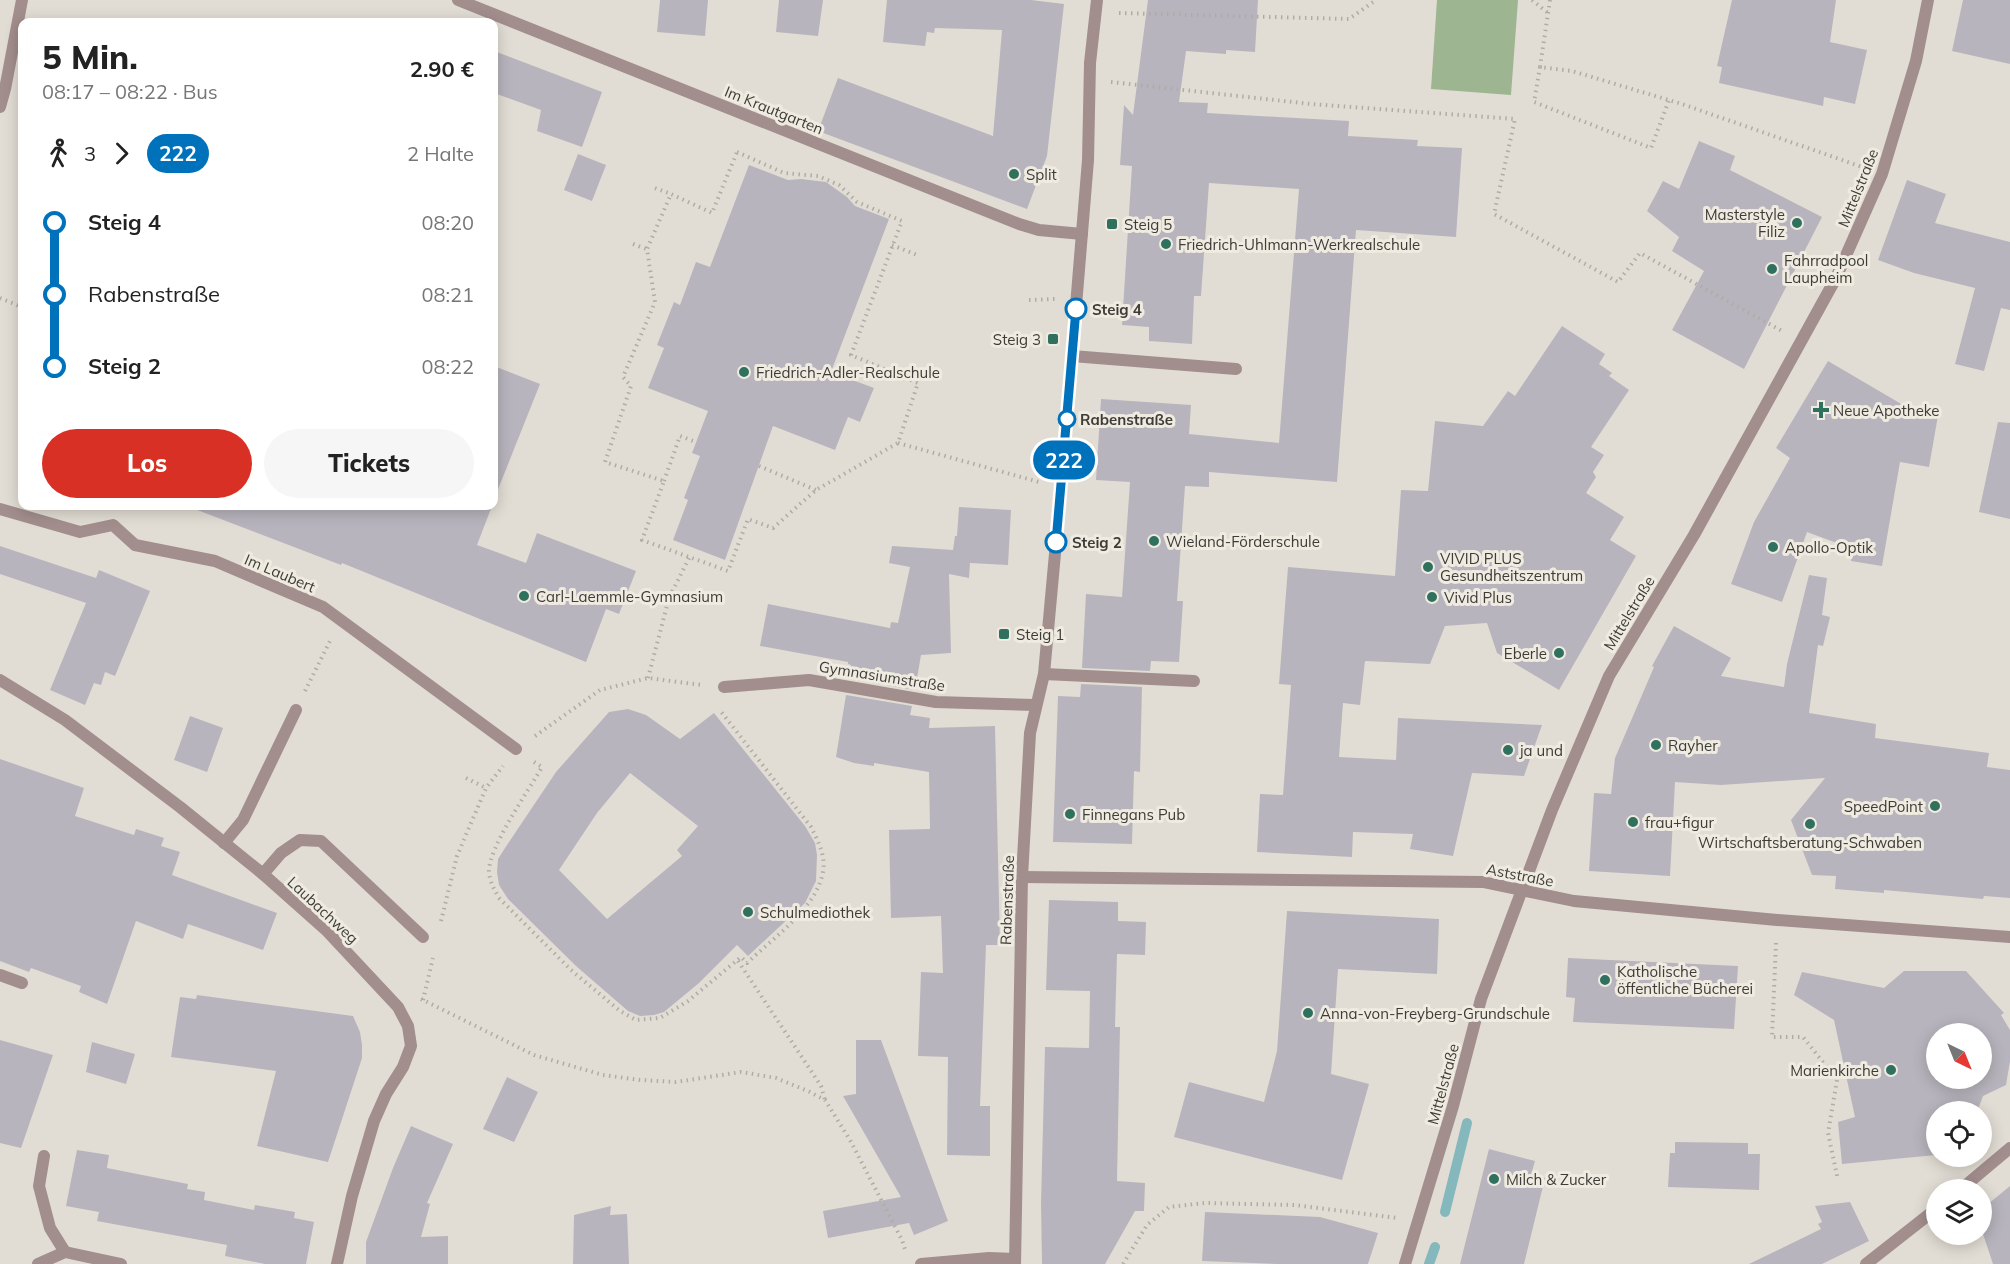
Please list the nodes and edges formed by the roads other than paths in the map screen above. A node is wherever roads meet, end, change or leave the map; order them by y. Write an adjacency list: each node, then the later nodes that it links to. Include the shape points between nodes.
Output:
1 (22, 0): 5 (street)
2 (458, 0): 8 (street, Im Krautgarten, via 1019,224)
3 (1928, 0): 22 (street, Mittelstraße, via 1916,61 1882,174 1836,278 1694,535 1609,676 1551,810)
4 (1096, 6): 8 (street, Rabenstraße)
5 (19, 18)
6 (18, 21): 7 (street)
7 (0, 107)
8 (1082, 234): 9 (street, Rabenstraße)
9 (1072, 356): 10 (street); 12 (street, Rabenstraße)
10 (1236, 369)
11 (0, 509): 18 (street, Im Laubert, via 80,532 113,525 135,545 215,561 323,608)
12 (1044, 674): 14 (street); 16 (street, Rabenstraße)
13 (0, 680): 19 (street, Laubachweg, via 65,720)
14 (1194, 681)
15 (724, 687): 16 (street, Gymnasiumstraße, via 809,680 936,702)
16 (1036, 705): 21 (street, Rabenstraße, via 1030,733)
17 (296, 710): 19 (street, via 243,820)
18 (516, 749)
19 (224, 843): 20 (street, Laubachweg)
20 (263, 874): 23 (street, via 281,853 300,840 321,841); 35 (street, Laubachweg, via 326,930 398,1006 408,1026 411,1046 374,1121)
21 (1022, 877): 22 (street, Aststraße, via 1484,882); 32 (street, Rabenstraße)
22 (1522, 890): 24 (street, Aststraße, via 1574,901); 37 (street, Mittelstraße, via 1481,999)
23 (423, 937)
24 (2010, 937)
25 (0, 975): 26 (street)
26 (22, 983)
27 (2010, 1148): 29 (street)
28 (44, 1156): 31 (street, via 39,1186 50,1228)
29 (1973, 1179)
30 (1926, 1217): 38 (street)
31 (65, 1252): 33 (street); 34 (street)
32 (1015, 1262): 36 (street, via 990,1258)
33 (38, 1264)
34 (121, 1264)
35 (337, 1264)
36 (921, 1264)
37 (1405, 1264)
38 (1866, 1264)

